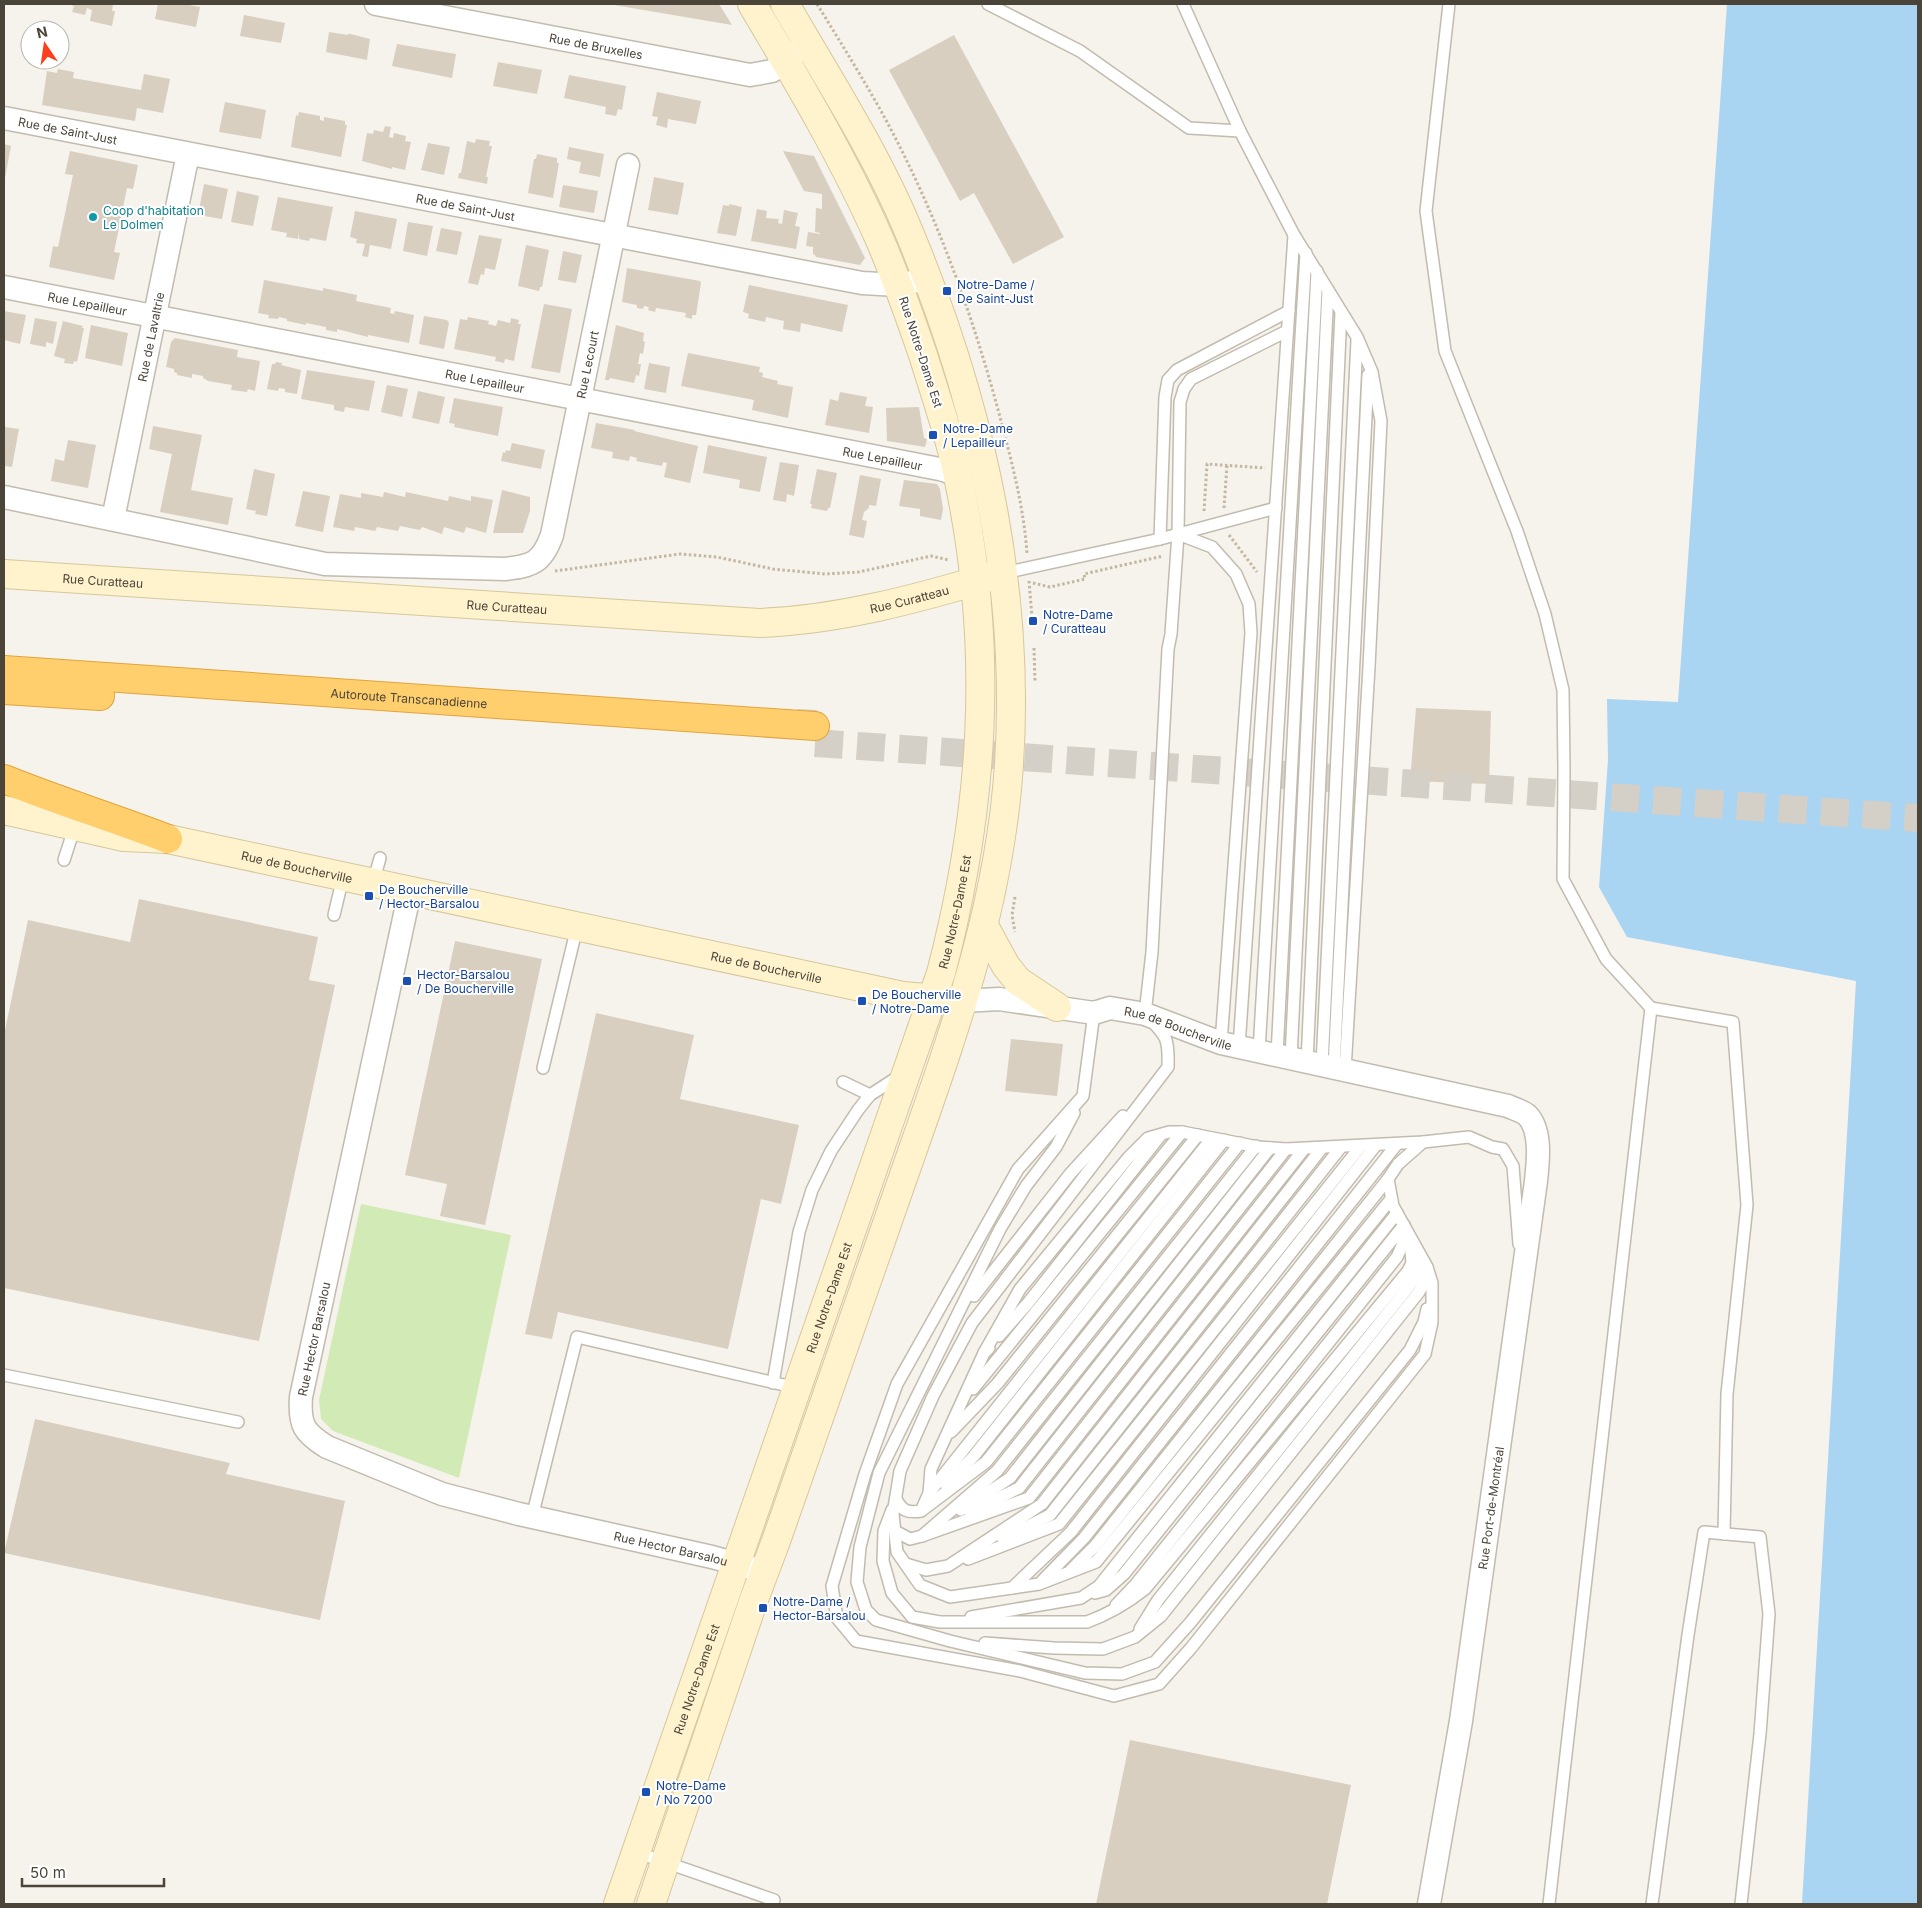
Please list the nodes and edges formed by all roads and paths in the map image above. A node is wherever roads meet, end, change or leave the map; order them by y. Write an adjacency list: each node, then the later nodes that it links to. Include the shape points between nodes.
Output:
1 (376, 4): 8 (street, Rue de Bruxelles, via 750,75 772,70)
2 (752, 4): 8 (main road, Rue Notre-Dame Est)
3 (785, 4): 7 (main road)
4 (988, 4): 10 (lane, via 1080,51 1189,128)
5 (1183, 4): 10 (lane)
6 (1449, 4): 60 (lane, via 1426,210 1445,351 1517,531 1545,614 1563,690 1563,879 1606,959)
7 (808, 45): 8 (street, Rue de Bruxelles); 17 (main road, via 885,180)
8 (784, 59): 18 (main road, Rue Notre-Dame Est, via 854,187)
9 (4, 118): 11 (street, Rue de Saint-Just)
10 (1240, 131): 13 (lane)
11 (188, 154): 14 (street, Rue de Saint-Just); 23 (street, Rue de Lavaltrie)
12 (628, 165): 14 (street, Rue Lecourt)
13 (1294, 235): 15 (lane); 21 (lane)
14 (613, 236): 18 (street, Rue de Saint-Just, via 862,283); 26 (street, Rue Lecourt)
15 (1306, 253): 16 (lane); 63 (lane)
16 (1316, 270): 20 (lane); 63 (lane)
17 (926, 279): 18 (street, Rue de Saint-Just); 43 (main road, via 961,377)
18 (898, 285): 29 (main road, Rue Notre-Dame Est, via 936,394)
19 (4, 287): 23 (street, Rue Lepailleur)
20 (1328, 290): 22 (lane); 63 (lane)
21 (1289, 311): 24 (lane); 37 (lane, via 1177,370 1168,380)
22 (1341, 312): 25 (lane); 63 (lane)
23 (154, 317): 26 (street, Rue Lepailleur); 34 (street, Rue de Lavaltrie)
24 (1287, 331): 32 (lane); 36 (lane, via 1191,379 1184,389 1180,402)
25 (1357, 337): 63 (lane); 63 (lane, via 1369,364)
26 (581, 400): 29 (street, Rue Lepailleur, via 940,470 955,475); 40 (street, Rue Lecourt, via 552,535)
27 (1227, 465): 28 (path); 31 (path); 33 (path, via 1207,464)
28 (1268, 468)
29 (960, 484): 44 (main road, Rue Notre-Dame Est)
30 (4, 497): 34 (street)
31 (1224, 508)
32 (1276, 508): 36 (lane); 63 (lane)
33 (1204, 511)
34 (114, 519): 40 (street, via 325,564 504,569)
35 (1227, 533): 41 (path)
36 (1178, 534): 37 (lane); 62 (lane, via 1168,649 1152,952); 63 (lane, via 1212,547 1236,574 1249,604)
37 (1160, 539): 43 (lane)
38 (1164, 556): 43 (path, via 1084,574 1085,579 1050,587)
39 (955, 562): 40 (path, via 931,556 859,572 825,574 774,569 692,554 559,570)
40 (542, 565)
41 (1258, 572)
42 (4, 574): 44 (main road, Rue Curatteau, via 759,623 842,614)
43 (1013, 578): 44 (main road, Rue Curatteau); 55 (main road, via 1007,600 1011,680 1009,766 1001,836)
44 (976, 582): 57 (main road, Rue Notre-Dame Est, via 981,698 977,782 958,907)
45 (4, 670): 46 (highway, Autoroute Transcanadienne, via 815,734)
46 (4, 690)
47 (4, 779): 50 (highway)
48 (4, 810): 49 (main road, Rue de Boucherville)
49 (75, 826): 50 (main road, Rue de Boucherville, via 124,837); 51 (lane)
50 (168, 840): 52 (main road, Rue de Boucherville)
51 (64, 860)
52 (343, 877): 53 (main road, Rue de Boucherville, via 377,870); 54 (lane)
53 (410, 891): 56 (main road, Rue de Boucherville); 102 (street, Rue Hector Barsalou, via 301,1397 300,1415 304,1428 327,1447 442,1494)
54 (334, 916)
55 (984, 926): 58 (main road); 59 (main road, via 1018,981)
56 (577, 927): 57 (main road, Rue de Boucherville, via 903,996); 65 (lane)
57 (932, 999): 58 (main road, Rue de Boucherville); 66 (main road, Rue Notre-Dame Est)
58 (962, 1001): 59 (street, Rue de Boucherville, via 999,999); 109 (main road)
59 (1057, 1007): 61 (street, Rue de Boucherville)
60 (1651, 1008): 104 (lane, via 1733,1022 1748,1205 1727,1394); 124 (lane)
61 (1094, 1013): 62 (street, Rue de Boucherville, via 1110,1008); 69 (lane)
62 (1145, 1014): 63 (street, Rue de Boucherville); 64 (lane, via 1162,1032 1168,1046)
63 (1288, 1058): 70 (street, Rue de Boucherville, via 1508,1106)
64 (1168, 1067): 93 (lane, via 1070,1174 980,1286); 100 (lane, via 972,1323 933,1396 900,1472)
65 (543, 1068)
66 (907, 1071): 68 (lane); 95 (main road, Rue Notre-Dame Est)
67 (843, 1082): 68 (lane)
68 (870, 1095): 95 (lane, via 830,1151 812,1190 799,1232)
69 (1084, 1096): 91 (lane, via 1018,1169 897,1384 865,1474 832,1586 837,1618 856,1641 1020,1671 1114,1696 1158,1684 1191,1648 1425,1354 1432,1322); 93 (lane, via 1056,1146 1000,1228)
70 (1526, 1114): 92 (street, Rue Port-de-Montréal, via 1533,1123 1540,1151)
71 (1182, 1132): 72 (lane); 96 (lane); 96 (lane, via 1148,1138 1020,1289 984,1353)
72 (1198, 1135): 73 (lane); 98 (lane, via 998,1384)
73 (1218, 1139): 75 (lane); 99 (lane); 101 (lane, via 974,1456)
74 (1423, 1142): 76 (lane); 85 (lane, via 1398,1164); 92 (lane, via 1469,1137 1503,1149 1513,1166)
75 (1240, 1143): 78 (lane); 101 (lane, via 986,1462)
76 (1397, 1144): 77 (lane); 111 (lane, via 1084,1538)
77 (1376, 1145): 79 (lane); 112 (lane, via 1071,1532)
78 (1256, 1146): 81 (lane); 105 (lane, via 998,1471)
79 (1360, 1146): 80 (lane); 108 (lane, via 1059,1524)
80 (1340, 1147): 82 (lane); 108 (lane, via 1050,1515)
81 (1270, 1148): 83 (lane); 105 (lane, via 1010,1478)
82 (1322, 1148): 84 (lane); 108 (lane, via 1042,1504)
83 (1286, 1149): 84 (lane); 105 (lane, via 1019,1488)
84 (1304, 1149): 105 (lane, via 1029,1498)
85 (1388, 1180): 86 (lane); 110 (lane, via 1095,1546)
86 (1391, 1199): 87 (lane); 110 (lane, via 1096,1562)
87 (1397, 1213): 88 (lane); 113 (lane, via 1116,1566 1099,1586)
88 (1407, 1230): 89 (lane); 113 (lane, via 1124,1574 1106,1590); 114 (lane, via 1397,1257 1136,1584); 114 (lane, via 1412,1263 1408,1271 1145,1589)
89 (1418, 1250): 90 (lane); 116 (lane, via 1420,1266 1415,1278 1158,1600)
90 (1428, 1268): 91 (lane); 116 (lane, via 1419,1292 1162,1616)
91 (1432, 1283): 117 (lane, via 1424,1322 1410,1350 1155,1662 1122,1674 1086,1673)
92 (1522, 1284): 123 (street, Rue Port-de-Montréal, via 1461,1721)
93 (944, 1341): 117 (lane, via 879,1473 860,1547 857,1582 866,1610 876,1620)
94 (4, 1375): 97 (lane)
95 (785, 1385): 102 (lane, via 577,1337); 106 (main road, Rue Notre-Dame Est)
96 (962, 1402): 98 (lane)
97 (238, 1422)
98 (945, 1439): 99 (lane, via 931,1469)
99 (929, 1493): 101 (lane)
100 (896, 1499): 101 (lane, via 901,1509 910,1513); 103 (lane, via 893,1514); 115 (lane, via 884,1531 883,1561 892,1594 912,1617)
101 (921, 1511)
102 (532, 1517): 106 (street, Rue Hector Barsalou)
103 (895, 1531): 105 (lane, via 910,1539); 107 (lane, via 897,1552)
104 (1724, 1534): 125 (lane, via 1704,1532); 126 (lane, via 1760,1537 1770,1614)
105 (922, 1536)
106 (736, 1564): 109 (street, Rue Hector Barsalou); 118 (main road, Rue Notre-Dame Est)
107 (906, 1564): 108 (lane, via 926,1570); 112 (lane, via 920,1585 950,1597)
108 (948, 1566)
109 (765, 1572): 119 (main road)
110 (1068, 1573): 111 (lane)
111 (1039, 1584): 112 (lane)
112 (1012, 1588)
113 (1081, 1598): 115 (lane)
114 (1106, 1615): 115 (lane, via 1086,1622)
115 (940, 1622)
116 (1135, 1637): 117 (lane, via 1103,1649)
117 (950, 1641)
118 (636, 1852): 119 (lane); 121 (main road, Rue Notre-Dame Est)
119 (665, 1862): 120 (lane); 122 (main road)
120 (774, 1900)
121 (618, 1904)
122 (650, 1904)
123 (1429, 1904)
124 (1549, 1904)
125 (1652, 1904)
126 (1741, 1904)

